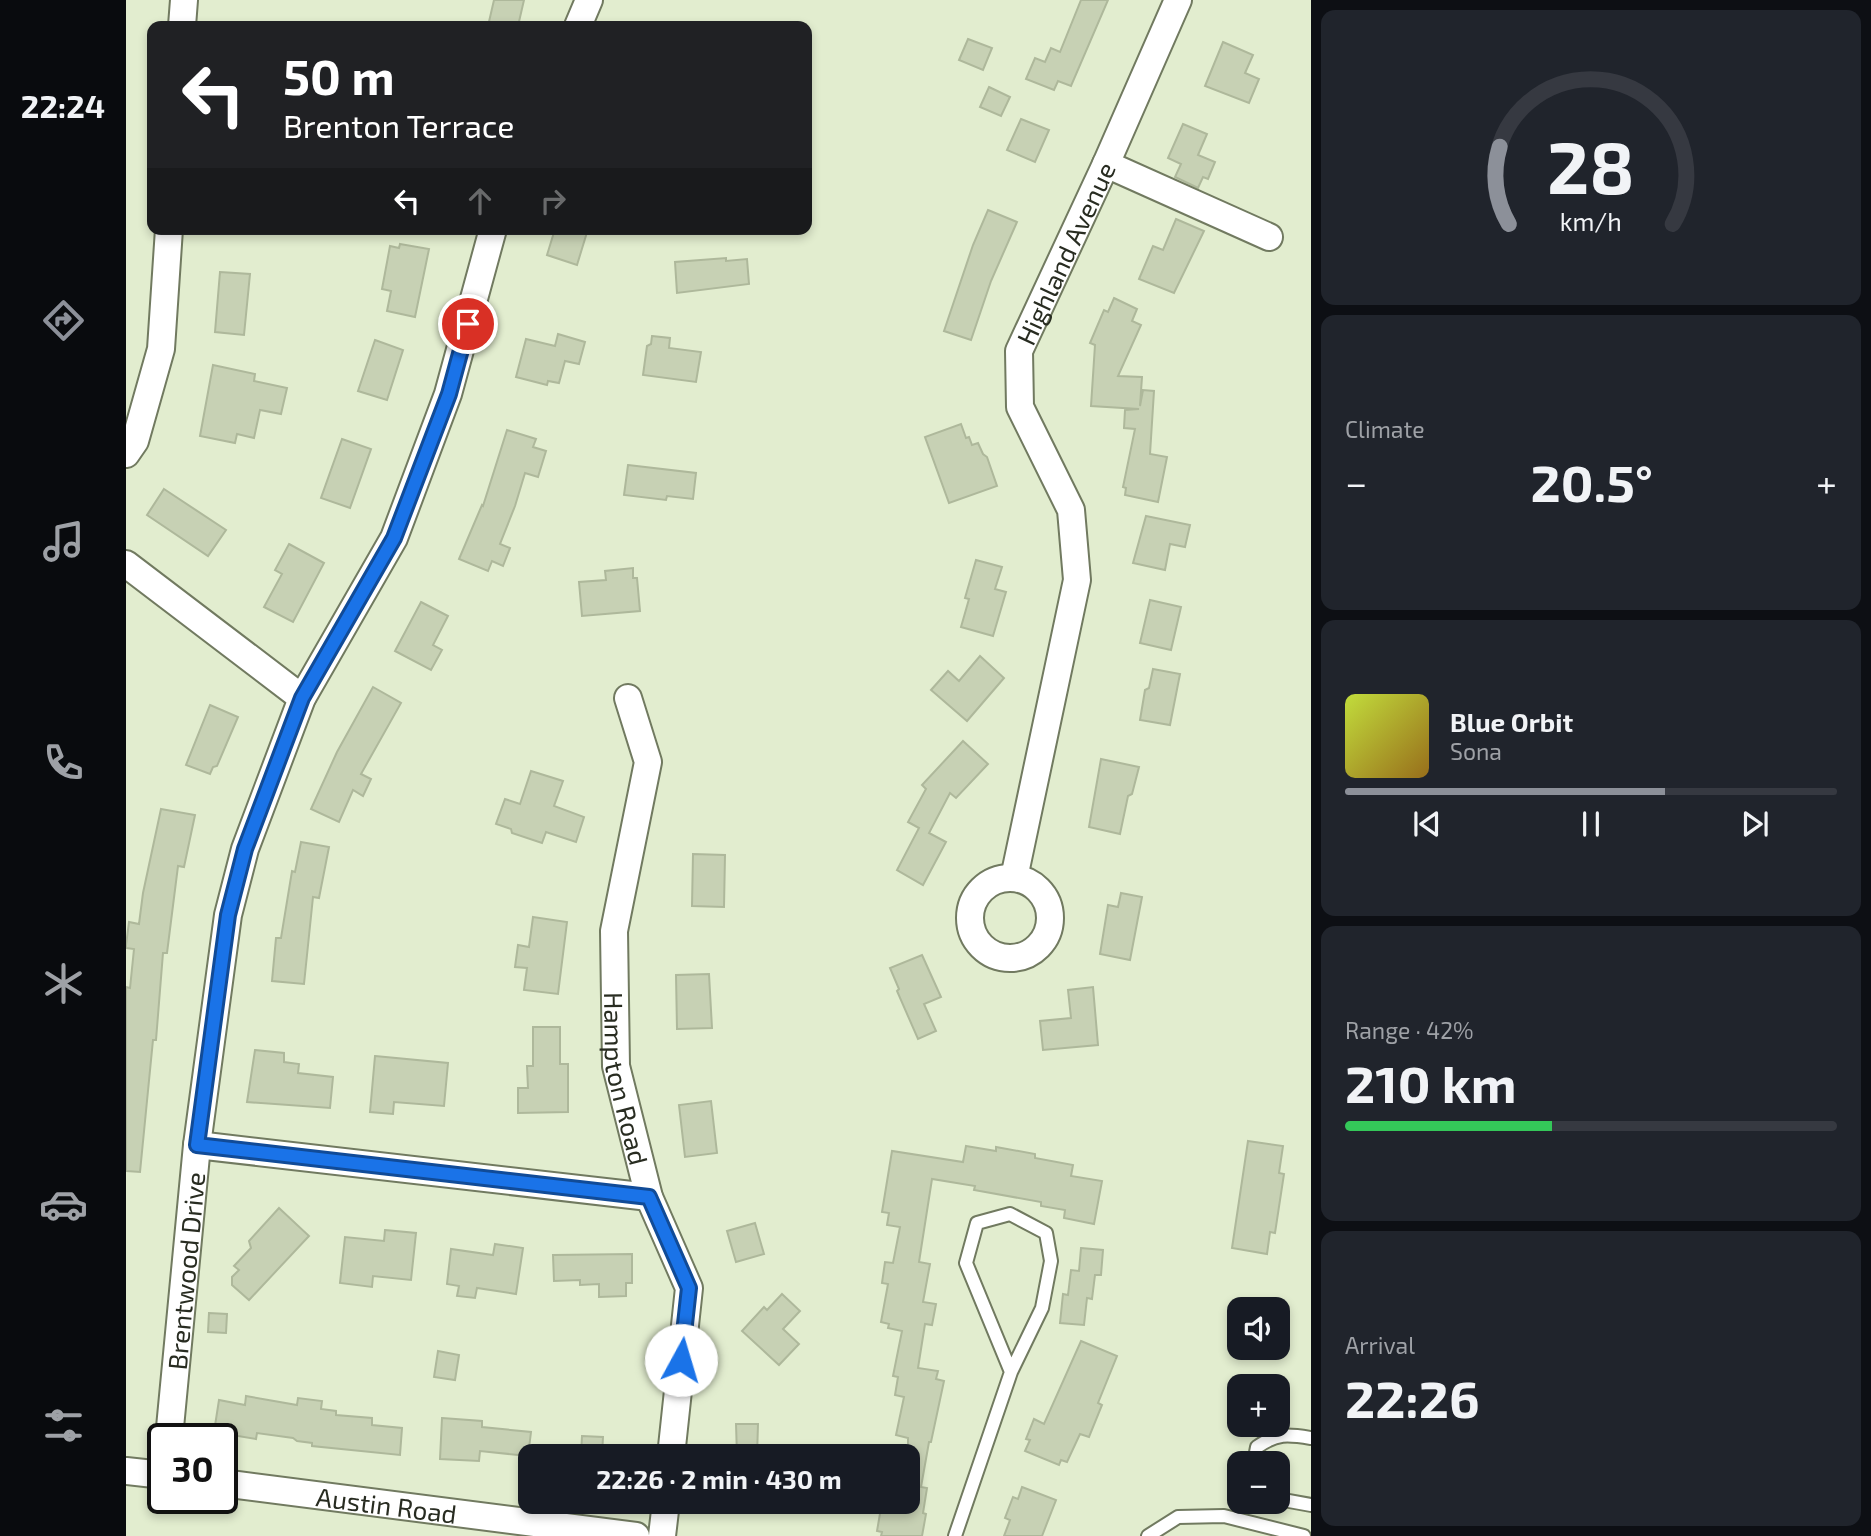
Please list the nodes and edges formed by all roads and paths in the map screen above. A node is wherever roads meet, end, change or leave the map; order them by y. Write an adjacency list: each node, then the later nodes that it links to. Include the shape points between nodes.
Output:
1 (184, 0): 4 (street)
2 (589, 0): 5 (street)
3 (1178, 0): 6 (street, Highland Avenue)
4 (182, 21)
5 (580, 21)
6 (1106, 164): 9 (street); 14 (street, Highland Avenue, via 1019,351 1020,407 1070,510 1077,580)
7 (169, 235): 10 (street, via 161,349 135,441)
8 (491, 235): 12 (street, Brentwood Drive, via 449,394 394,538)
9 (1269, 237)
10 (126, 454)
11 (126, 564): 12 (street)
12 (302, 698): 15 (street, Brentwood Drive, via 245,849 228,915)
13 (628, 698): 16 (street, Hampton Road, via 648,762 614,931 616,1066)
14 (1014, 878)
15 (197, 1145): 16 (street); 18 (street, Brentwood Drive)
16 (649, 1197): 20 (street, Hampton Road, via 689,1288)
17 (1011, 1372): 17 (lane, via 1042,1308 1051,1261 1046,1233 1010,1214 977,1223 966,1263); 30 (lane)
18 (170, 1423)
19 (1311, 1438): 21 (lane, via 1273,1435)
20 (672, 1444)
21 (1256, 1451)
22 (126, 1471): 23 (street)
23 (147, 1473)
24 (238, 1485): 28 (street, Austin Road)
25 (1290, 1502): 26 (lane)
26 (1311, 1506)
27 (665, 1514): 29 (street)
28 (636, 1536)
29 (662, 1536)
30 (955, 1536)
31 (1148, 1536): 32 (lane, via 1178,1517 1224,1516)
32 (1304, 1536)

